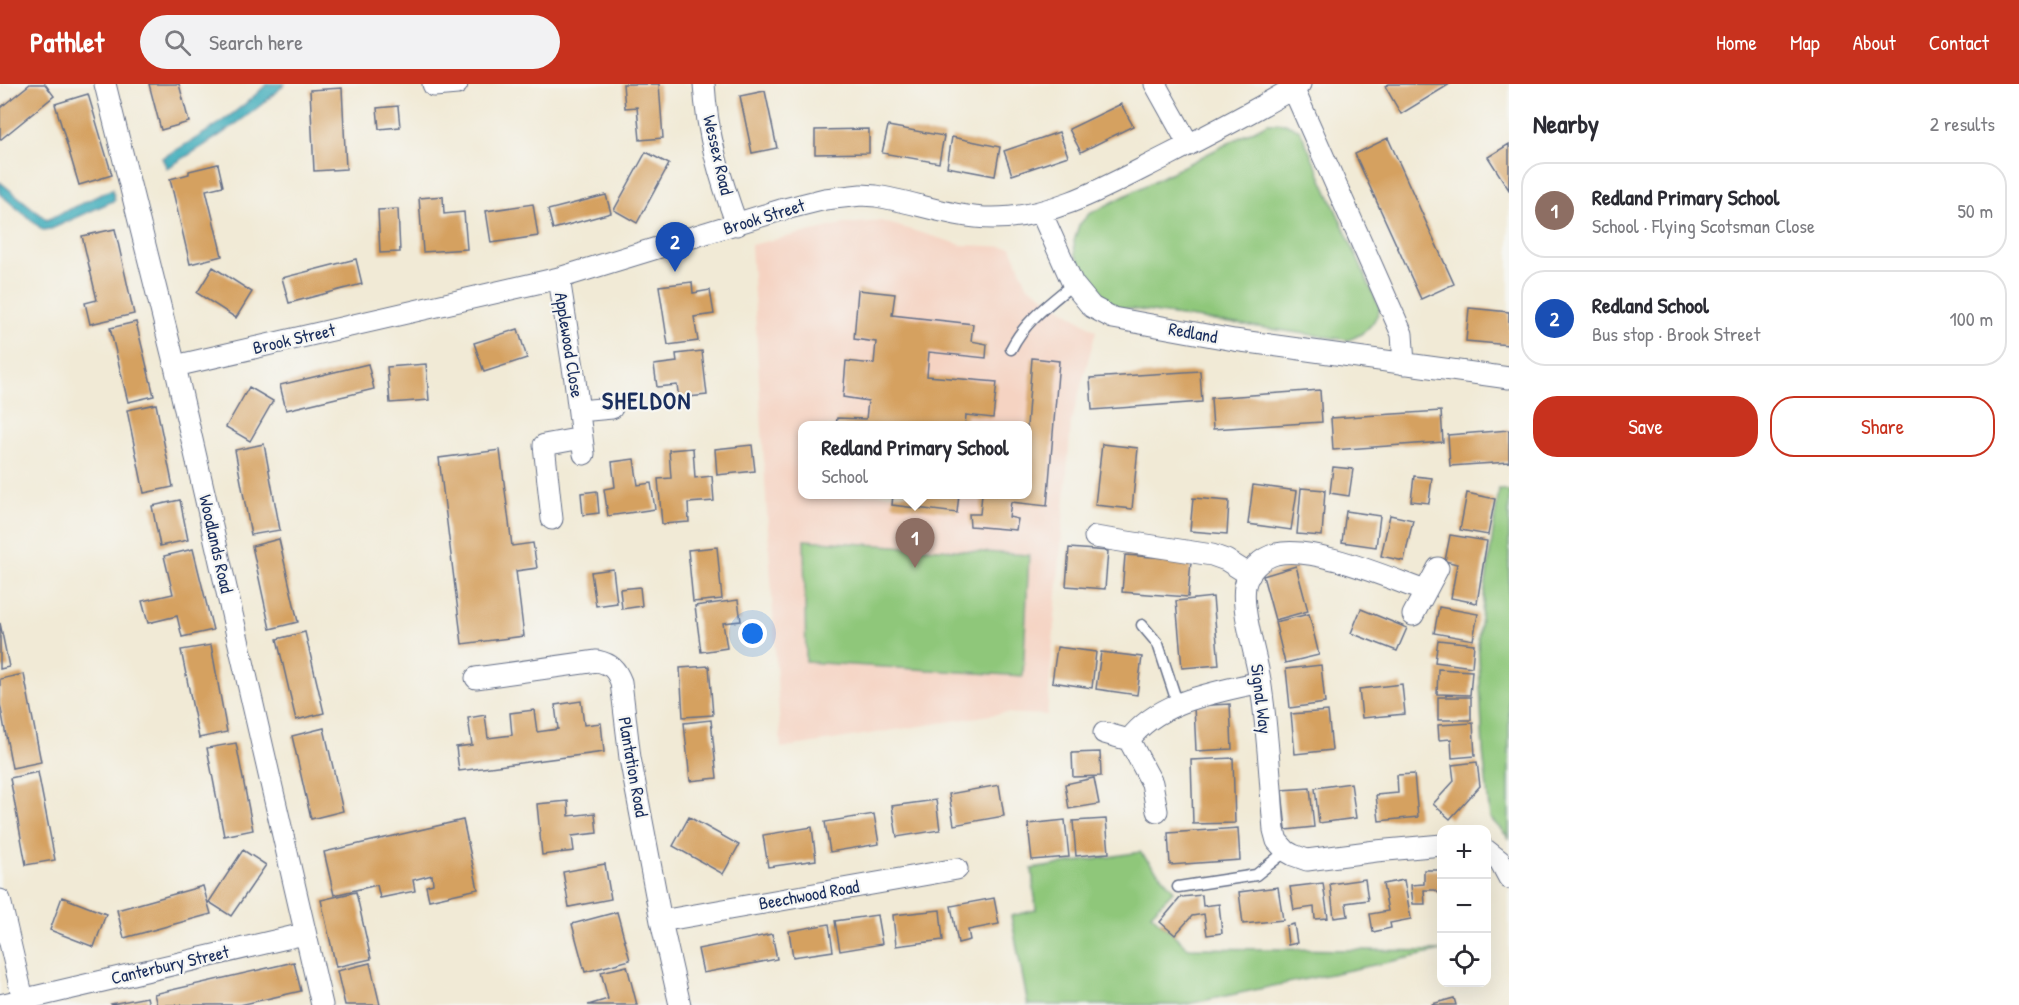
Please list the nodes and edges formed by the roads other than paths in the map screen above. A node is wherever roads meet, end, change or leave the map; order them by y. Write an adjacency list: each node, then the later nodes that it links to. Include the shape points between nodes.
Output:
1 (105, 84): 14 (street, Woodlands Road)
2 (433, 84): 3 (street)
3 (457, 84)
4 (704, 84): 9 (street, Wessex Road, via 717,167)
5 (1155, 84): 7 (street)
6 (1297, 86): 7 (street, Brook Street); 13 (street, via 1402,334)
7 (1189, 145): 8 (street, Brook Street, via 1111,184)
8 (1041, 212): 9 (street, Brook Street, via 993,218 970,216 861,195 825,199); 11 (street, Redland)
9 (737, 225): 10 (street, Brook Street)
10 (559, 278): 14 (street, Brook Street); 17 (street, Applewood Close)
11 (1073, 284): 12 (lane, via 1033,317); 13 (street, Redland, via 1092,307 1113,318)
12 (1011, 349)
13 (1404, 364): 15 (street, Redland)
14 (175, 366): 39 (street, Woodlands Road)
15 (1509, 378)
16 (612, 408): 17 (street, Applewood Close)
17 (579, 411): 18 (street, Applewood Close, via 583,446 544,445)
18 (552, 519)
19 (1095, 537): 21 (street, via 1212,555)
20 (1438, 568): 22 (street)
21 (1250, 575): 22 (street, via 1263,560 1276,554 1317,555); 26 (street, Signal Way, via 1245,586 1246,611)
22 (1425, 591): 23 (street)
23 (1413, 615)
24 (1142, 624): 27 (lane, via 1158,644)
25 (476, 678): 38 (street, Plantation Road, via 597,661 613,667 621,682 630,758)
26 (1260, 682): 27 (street); 32 (street, Signal Way, via 1275,836)
27 (1178, 705): 29 (street, via 1148,720)
28 (1104, 733): 29 (street)
29 (1129, 740): 30 (street, via 1152,783)
30 (1157, 811)
31 (1437, 845): 32 (street, via 1315,860)
32 (1286, 851): 36 (lane, via 1256,875)
33 (1491, 854): 35 (street)
34 (957, 869): 38 (street, Beechwood Road)
35 (1509, 878)
36 (1178, 887)
37 (0, 900): 40 (street)
38 (661, 921): 43 (street, Plantation Road)
39 (304, 934): 40 (street, Canterbury Street); 42 (street, Woodlands Road)
40 (23, 999): 41 (street, Canterbury Street)
41 (0, 1005)
42 (322, 1005)
43 (680, 1005)

